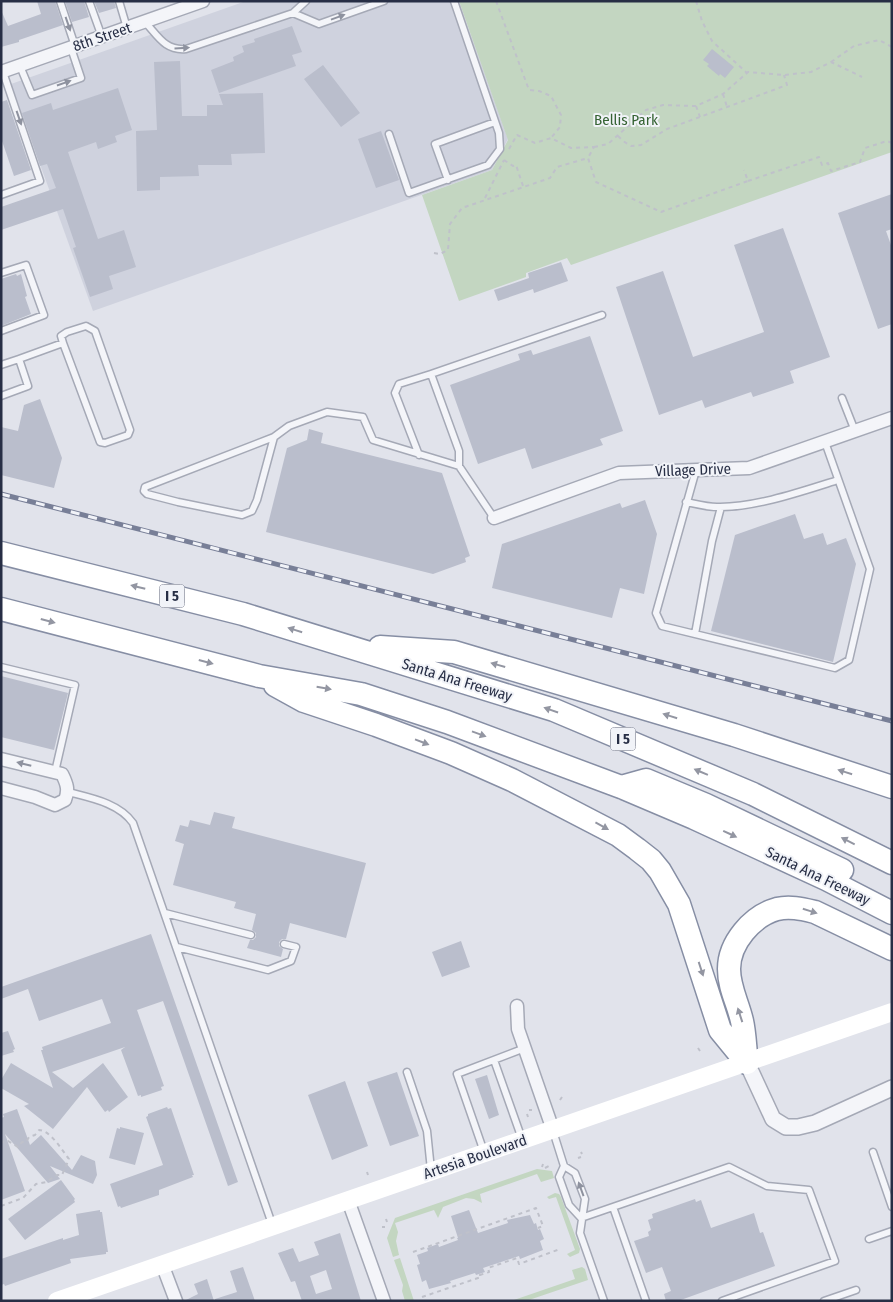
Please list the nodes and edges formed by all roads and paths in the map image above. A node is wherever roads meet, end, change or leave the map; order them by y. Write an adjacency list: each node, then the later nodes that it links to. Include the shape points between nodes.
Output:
1 (60, 1): 14 (lane, one-way to 14)
2 (89, 1): 13 (lane)
3 (119, 1): 12 (lane)
4 (203, 1): 11 (street, 8th Street)
5 (306, 1): 10 (lane)
6 (384, 1): 10 (lane, one-way to 6, via 319,24)
7 (454, 1): 26 (lane)
8 (496, 1): 29 (path, via 529,90 552,96 561,115 560,127)
9 (696, 1): 19 (path, via 712,41)
10 (293, 13): 11 (lane, one-way to 10, via 166,46 177,50)
11 (145, 22): 12 (street, 8th Street)
12 (127, 28): 13 (street, 8th Street)
13 (102, 37): 14 (street, 8th Street)
14 (73, 47): 17 (street, 8th Street); 17 (lane, one-way to 14, via 32,95 81,78)
15 (892, 47): 16 (path, via 879,40 854,46)
16 (830, 62): 20 (path, via 811,72); 21 (path)
17 (20, 66): 18 (street, 8th Street)
18 (2, 72): 38 (lane, one-way to 38, via 40,181)
19 (747, 73): 20 (path); 22 (path)
20 (784, 75): 24 (path, via 787,85)
21 (862, 77)
22 (722, 94): 23 (path); 24 (path)
23 (696, 106): 25 (path); 28 (path, via 663,105 646,110)
24 (727, 107): 25 (path)
25 (700, 117): 28 (path, via 667,129 642,145 632,146)
26 (495, 122): 35 (lane, via 500,149 488,165); 35 (lane, via 435,144)
27 (389, 134): 35 (lane, via 409,193)
28 (618, 136): 31 (path, via 608,144)
29 (551, 138): 31 (path, via 571,148); 32 (path, via 535,143 517,135)
30 (892, 143): 36 (path, via 887,141 865,148 860,162 831,171 828,163 822,165 819,157)
31 (594, 147): 33 (path)
32 (508, 152)
33 (588, 158): 36 (path, via 596,182 661,212); 37 (path, via 557,167 550,178)
34 (744, 170): 36 (path)
35 (448, 180)
36 (748, 181)
37 (523, 186): 39 (path); 39 (path, via 516,165 504,160)
38 (1, 195)
39 (484, 199): 40 (path, via 462,208 450,224 448,250)
40 (434, 253)
41 (1, 273): 43 (lane, via 26,265 44,315)
42 (602, 315): 47 (lane)
43 (1, 331)
44 (63, 343): 44 (lane, via 100,442 128,435 130,430 95,331 86,326 67,332 61,336); 45 (lane)
45 (19, 359): 46 (lane); 48 (lane, via 28,386)
46 (1, 365)
47 (431, 374): 54 (lane, via 399,384 395,393); 55 (lane, via 459,451)
48 (1, 396)
49 (842, 398): 51 (lane)
50 (890, 420): 51 (street, Village Drive)
51 (855, 431): 53 (street, Village Drive)
52 (274, 437): 52 (lane, via 145,487 144,491 178,502 242,515 252,511); 54 (lane, via 289,426 327,412 363,417 373,440)
53 (825, 442): 56 (street, Village Drive, via 749,468); 57 (lane)
54 (419, 455): 55 (lane)
55 (459, 466): 60 (lane)
56 (696, 470): 58 (lane); 60 (street, Village Drive, via 619,473)
57 (838, 480): 59 (lane, via 787,496); 63 (lane, via 870,568 849,660 835,668)
58 (686, 502): 59 (lane); 63 (lane, via 656,613 662,626)
59 (721, 507): 63 (lane)
60 (494, 518)
61 (1, 553): 64 (highway, Santa Ana Freeway / I 5, one-way to 61, via 244,614)
62 (1, 609): 66 (highway, Santa Ana Freeway, one-way to 66)
63 (695, 634)
64 (342, 644): 70 (highway, one-way to 64, via 725,732 454,652); 73 (highway, Santa Ana Freeway / I 5, one-way to 64, via 753,794 554,710)
65 (1, 667): 68 (lane, via 75,686)
66 (259, 676): 69 (highway, Santa Ana Freeway, one-way to 69, via 361,694 447,722); 85 (highway, one-way to 85, via 304,701 385,728 512,780 594,821 638,848 660,871 679,904 720,1030)
67 (1, 759): 68 (street, one-way to 67)
68 (55, 772): 72 (street, via 62,774)
69 (621, 787): 74 (highway, via 646,780 774,836); 76 (highway, Santa Ana Freeway, one-way to 76, via 730,834)
70 (892, 787)
71 (1, 788): 72 (street, via 55,805 65,800)
72 (68, 792): 75 (lane, via 116,807 127,814)
73 (892, 863)
74 (892, 896)
75 (165, 913): 77 (lane); 79 (lane)
76 (892, 913)
77 (251, 935)
78 (284, 944): 79 (lane, via 296,947 290,961 268,970)
79 (177, 947): 103 (lane)
80 (888, 947): 85 (highway, one-way to 80, via 742,1020 731,989 729,967 736,944 750,925 776,909 801,908)
81 (517, 1006): 83 (street, via 518,1029)
82 (892, 1012): 85 (main road, Artesia Boulevard)
83 (525, 1048): 84 (lane); 88 (street)
84 (494, 1060): 89 (lane); 93 (lane, via 457,1074)
85 (747, 1063): 87 (street, via 773,1118 786,1127 815,1123); 88 (main road, Artesia Boulevard)
86 (407, 1072): 97 (lane, via 427,1131)
87 (892, 1088)
88 (552, 1130): 89 (main road, Artesia Boulevard); 96 (lane)
89 (522, 1140): 93 (main road, Artesia Boulevard)
90 (1, 1145): 91 (path); 99 (path, via 8,1141 18,1147 43,1130 52,1136 69,1159 62,1175 38,1183 23,1198)
91 (1, 1150)
92 (873, 1152): 100 (lane)
93 (484, 1153): 97 (main road, Artesia Boulevard)
94 (544, 1166): 95 (path)
95 (549, 1166)
96 (564, 1166): 102 (lane, via 558,1177 569,1205); 102 (lane, one-way to 96, via 585,1199 575,1173)
97 (431, 1172): 98 (main road, Artesia Boulevard)
98 (348, 1200): 103 (main road, Artesia Boulevard); 114 (street)
99 (1, 1206)
100 (892, 1206)
101 (613, 1207): 102 (lane); 116 (lane); 117 (lane, via 730,1167 767,1186 809,1190 835,1261)
102 (581, 1218): 115 (lane, via 580,1233)
103 (273, 1226): 109 (main road, Artesia Boulevard)
104 (538, 1228): 108 (path, via 543,1226 536,1208)
105 (892, 1231): 106 (lane)
106 (869, 1239)
107 (560, 1249): 111 (path, via 519,1264 517,1258 488,1268 489,1272 481,1277)
108 (412, 1252)
109 (162, 1264): 112 (main road, Artesia Boulevard); 113 (street)
110 (856, 1290): 118 (lane)
111 (422, 1297)
112 (57, 1301)
113 (176, 1301)
114 (384, 1301)
115 (604, 1301)
116 (646, 1301)
117 (722, 1301)
118 (824, 1301)

